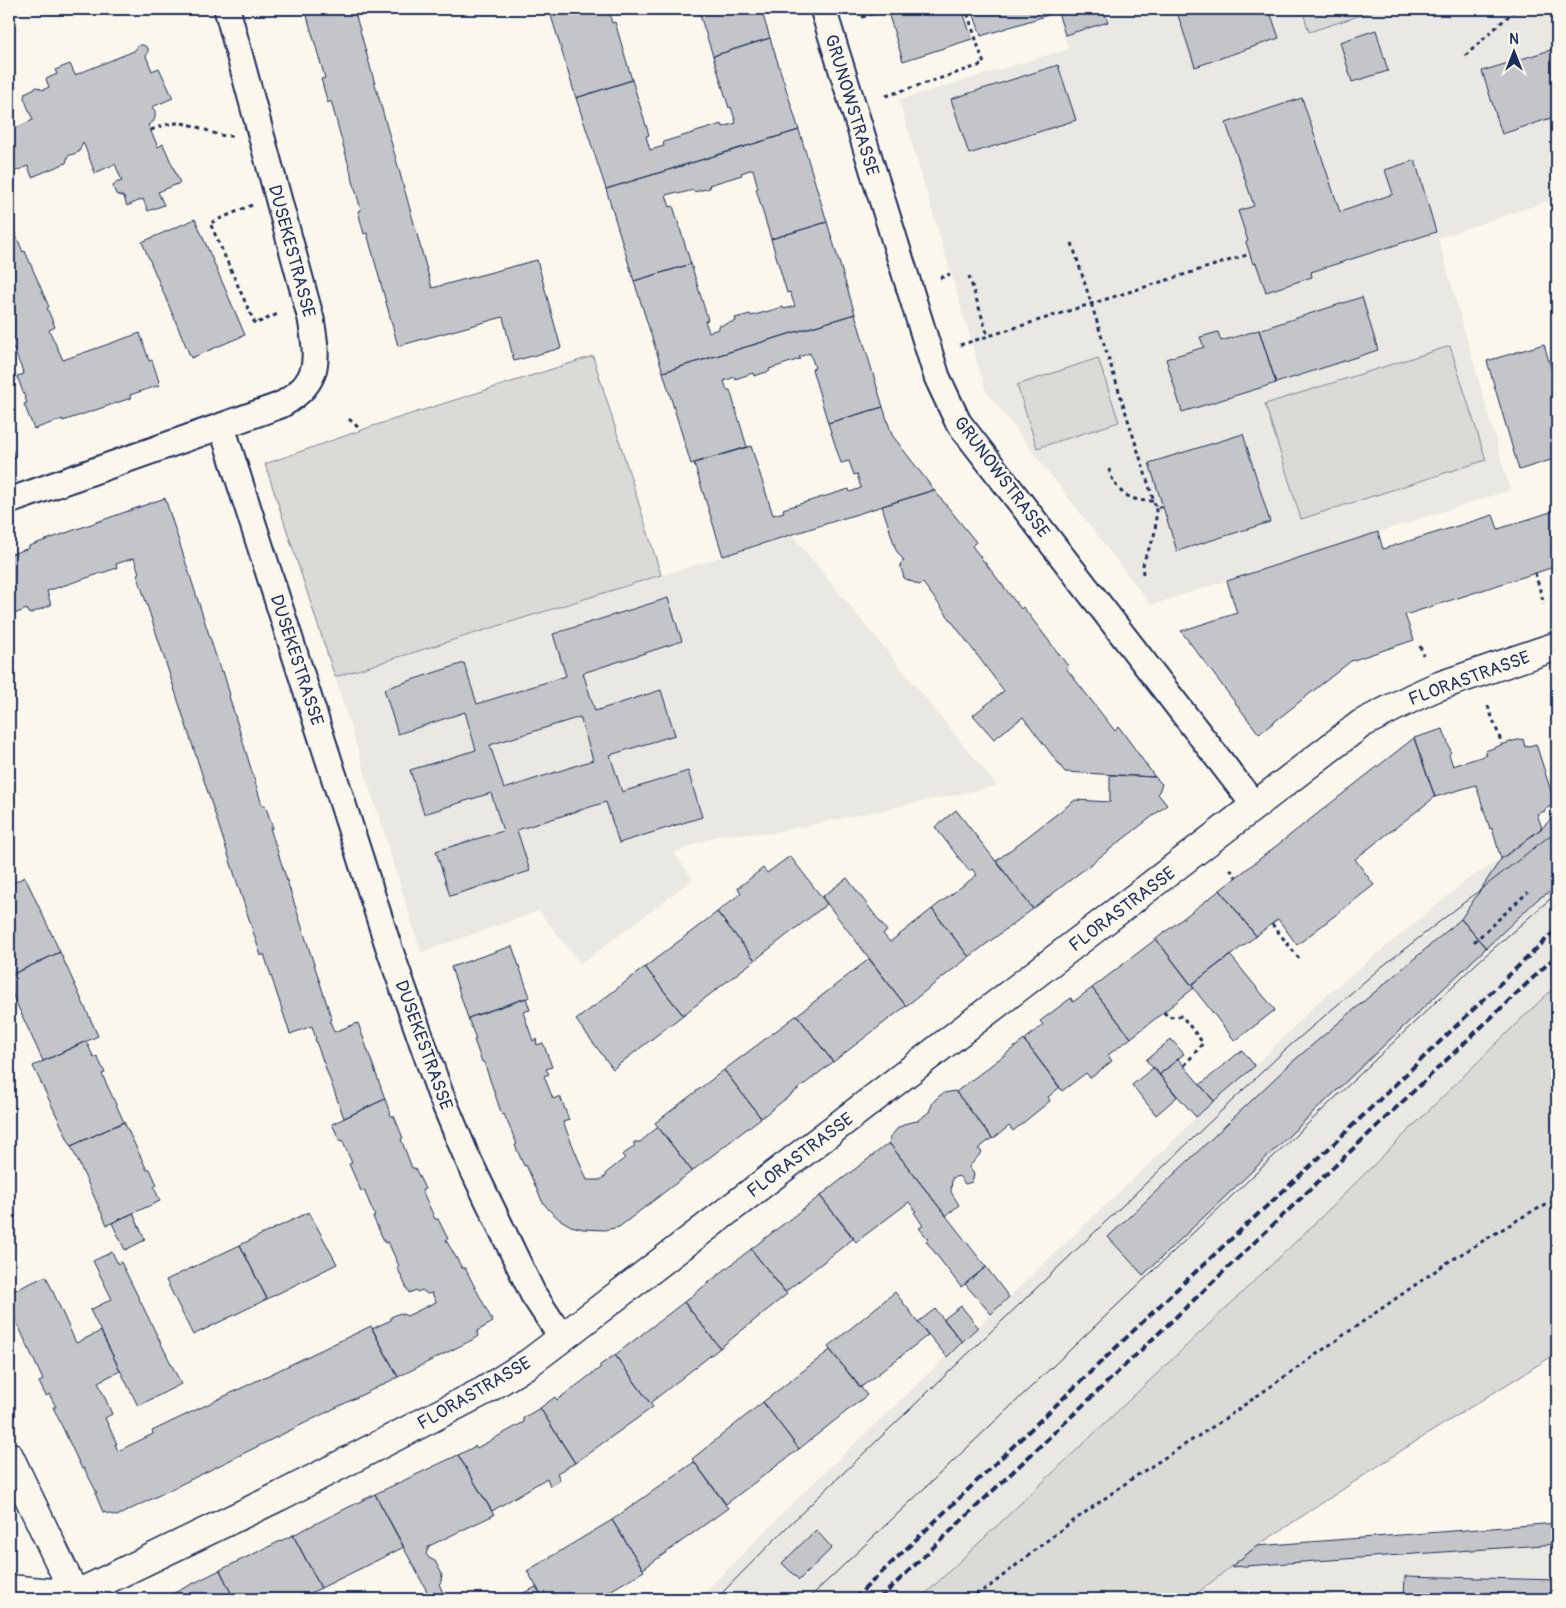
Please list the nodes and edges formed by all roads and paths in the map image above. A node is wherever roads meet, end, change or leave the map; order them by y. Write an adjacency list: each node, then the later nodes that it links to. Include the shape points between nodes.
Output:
1 (227, 9): 22 (street, DUSEKESTRASSE, via 311,319 315,360 313,374 295,397 281,406)
2 (823, 9): 37 (street, GRUNOWSTRASSE, via 937,377 958,422)
3 (887, 9): 6 (path)
4 (966, 9): 8 (path, via 984,64)
5 (1516, 9): 7 (path)
6 (862, 16)
7 (1465, 56)
8 (886, 96)
9 (151, 130): 10 (path, via 180,123 215,134)
10 (238, 136)
11 (256, 203): 18 (path, via 210,223 255,324)
12 (1072, 243): 17 (path)
13 (1250, 254): 17 (path)
14 (950, 274): 16 (path)
15 (969, 276): 19 (path)
16 (940, 278)
17 (1091, 304): 19 (path); 26 (path)
18 (285, 311)
19 (988, 336): 20 (path)
20 (960, 345)
21 (349, 419): 23 (path)
22 (222, 427): 25 (street); 47 (street, DUSEKESTRASSE, via 388,945 440,1093 465,1153 533,1294)
23 (361, 430)
24 (1108, 469): 26 (path, via 1119,491 1133,499)
25 (9, 501)
26 (1154, 501): 28 (path)
27 (1163, 506): 28 (path)
28 (1156, 508): 30 (path, via 1153,538 1144,558)
29 (1535, 573): 31 (path)
30 (1143, 574)
31 (1544, 604)
32 (1420, 646): 34 (path)
33 (1557, 646): 37 (street, FLORASTRASSE, via 1436,687 1361,724)
34 (1424, 655)
35 (1488, 706): 36 (path)
36 (1502, 744)
37 (1256, 806): 47 (street, FLORASTRASSE)
38 (1230, 869): 39 (path)
39 (1236, 877)
40 (1528, 892): 42 (path)
41 (1272, 924): 43 (path)
42 (1474, 942)
43 (1301, 961)
44 (1164, 1012): 45 (path, via 1168,1017 1182,1016 1203,1043)
45 (1184, 1066)
46 (1557, 1200): 51 (path, via 1529,1213 1445,1264 1220,1422 1133,1478)
47 (562, 1338): 50 (street, FLORASTRASSE, via 484,1391)
48 (9, 1456): 50 (street)
49 (9, 1589): 50 (street)
50 (76, 1597)
51 (969, 1599)

